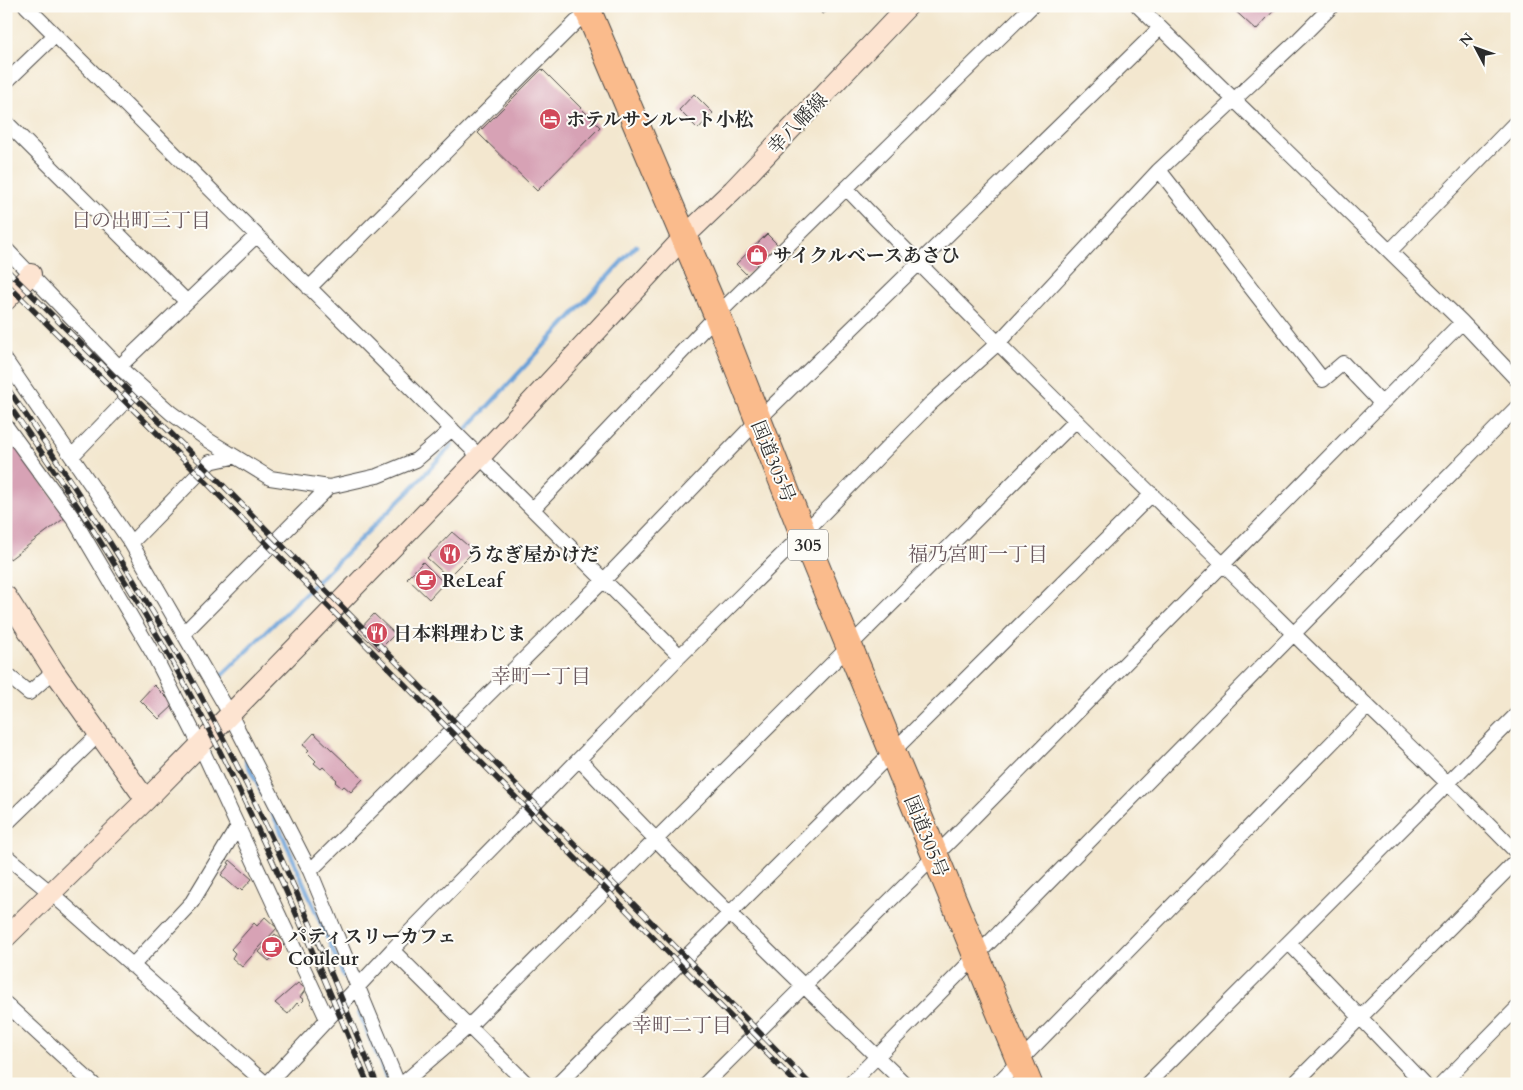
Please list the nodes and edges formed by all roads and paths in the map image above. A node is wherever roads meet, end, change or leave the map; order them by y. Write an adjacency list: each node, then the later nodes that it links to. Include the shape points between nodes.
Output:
1 (26, 6): 8 (street)
2 (908, 6): 16 (street, 幸八幡線)
3 (1032, 6): 14 (street)
4 (1138, 6): 7 (street)
5 (1332, 6): 10 (street)
6 (588, 10): 16 (highway, 国道305号 / 305); 21 (street)
7 (1160, 28): 10 (street); 19 (street)
8 (55, 35): 9 (street); 15 (street)
9 (6, 82)
10 (1234, 99): 13 (street); 18 (street)
11 (1517, 121): 18 (street)
12 (6, 122): 23 (street)
13 (1159, 170): 26 (street); 31 (street, via 1323,380 1343,363)
14 (846, 188): 19 (street); 24 (street)
15 (256, 236): 21 (street); 23 (street)
16 (684, 237): 24 (highway, 国道305号 / 305); 39 (street, 幸八幡線)
17 (6, 249): 20 (street)
18 (1390, 251): 25 (street)
19 (918, 263): 26 (street); 33 (street)
20 (31, 274): 22 (street); 28 (street)
21 (309, 288): 36 (street)
22 (6, 300)
23 (187, 302): 28 (street)
24 (717, 315): 33 (highway, 国道305号 / 305); 42 (street)
25 (1462, 322): 29 (street); 31 (street)
26 (998, 343): 34 (street); 43 (street, via 930,404)
27 (6, 361): 37 (street)
28 (119, 367): 30 (street)
29 (1517, 380)
30 (140, 386): 37 (street); 38 (street)
31 (1381, 403): 45 (street)
32 (1517, 407): 48 (street)
33 (758, 420): 43 (highway, 国道305号 / 305); 46 (street)
34 (1076, 420): 41 (street); 50 (street)
35 (6, 426): 58 (street, via 73,518 156,659)
36 (452, 429): 39 (street); 40 (street, via 416,460 377,476)
37 (73, 456): 44 (street)
38 (233, 456): 40 (street, via 270,478); 44 (street, via 210,462)
39 (480, 457): 42 (street); 55 (street, 幸八幡線)
40 (328, 487): 49 (street)
41 (1152, 494): 45 (street); 59 (street)
42 (533, 509): 46 (street)
43 (803, 534): 50 (highway, 国道305号 / 305); 51 (street)
44 (131, 543): 49 (street)
45 (1223, 563): 48 (street); 67 (street)
46 (604, 580): 51 (street); 70 (street)
47 (6, 596): 52 (street)
48 (1293, 632): 54 (street); 76 (street)
49 (184, 633): 55 (street)
50 (849, 645): 59 (highway, 国道305号 / 305); 65 (street)
51 (680, 656): 60 (street)
52 (54, 671): 53 (street, via 29,693); 57 (street)
53 (6, 674)
54 (1368, 706): 61 (street); 86 (street)
55 (230, 714): 58 (street, 幸八幡線); 70 (street)
56 (1517, 714): 61 (street)
57 (99, 734): 62 (street); 63 (street)
58 (200, 745): 62 (street, 幸八幡線); 64 (street)
59 (892, 750): 67 (highway, 国道305号 / 305); 72 (street)
60 (579, 759): 65 (street); 75 (street)
61 (1448, 782): 66 (street); 74 (street)
62 (146, 800): 71 (street, 幸八幡線)
63 (6, 824)
64 (238, 826): 77 (street, via 192,902); 83 (street)
65 (654, 840): 72 (street); 84 (street)
66 (1517, 853)
67 (934, 854): 76 (highway, 国道305号 / 305); 78 (street)
68 (6, 856): 71 (street)
69 (1517, 860): 82 (street)
70 (310, 871): 79 (street)
71 (51, 893): 73 (street, 幸八幡線); 77 (street)
72 (729, 912): 78 (street); 92 (street)
73 (6, 937)
74 (1289, 943): 82 (street); 97 (street)
75 (392, 950): 79 (street); 84 (street)
76 (977, 956): 85 (street); 86 (highway, 国道305号 / 305)
77 (132, 966): 88 (street)
78 (802, 986): 85 (street); 93 (street)
79 (357, 987): 83 (street); 89 (street)
80 (6, 1004): 87 (street)
81 (1517, 1008): 100 (street)
82 (1360, 1018): 98 (street); 99 (street)
83 (327, 1019): 88 (street)
84 (469, 1026): 90 (street); 91 (street)
85 (877, 1057): 94 (street); 95 (street)
86 (1024, 1072): 96 (street)
87 (93, 1084)
88 (266, 1084)
89 (398, 1084)
90 (402, 1084)
91 (526, 1084)
92 (558, 1084)
93 (705, 1084)
94 (850, 1084)
95 (905, 1084)
96 (997, 1084)
97 (1147, 1084)
98 (1294, 1084)
99 (1424, 1084)
100 (1442, 1084)

